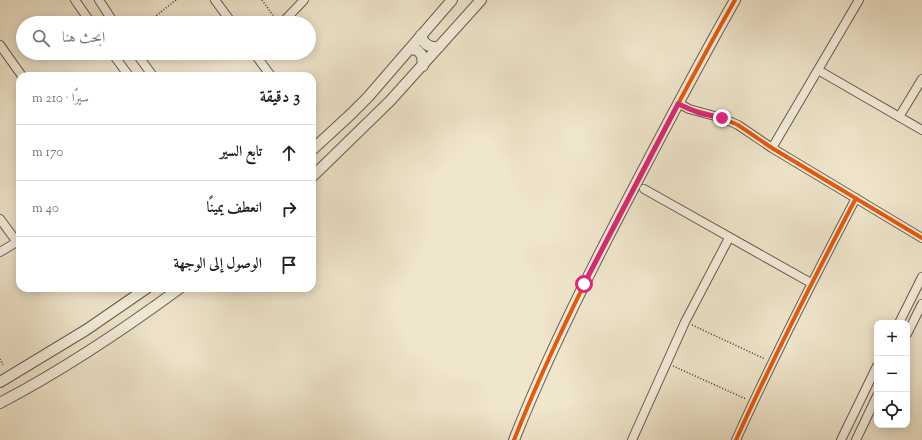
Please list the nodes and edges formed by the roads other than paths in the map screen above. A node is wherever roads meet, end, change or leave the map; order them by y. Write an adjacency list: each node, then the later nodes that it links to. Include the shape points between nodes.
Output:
1 (75, 0): 9 (street)
2 (99, 0): 10 (street)
3 (214, 0): 11 (street)
4 (304, 0): 12 (street)
5 (452, 0): 13 (street)
6 (481, 0): 15 (street)
7 (735, 0): 27 (street)
8 (859, 0): 21 (street)
9 (86, 16)
10 (109, 16)
11 (227, 16)
12 (289, 16)
13 (421, 35): 15 (street, via 427,45); 16 (street)
14 (0, 45): 22 (street)
15 (438, 47): 20 (street)
16 (410, 49): 20 (street, via 422,55); 30 (street, via 364,102)
17 (117, 60): 23 (street)
18 (141, 60): 24 (street)
19 (259, 60): 25 (street)
20 (423, 66): 32 (street)
21 (818, 70): 28 (street); 31 (street)
22 (19, 72)
23 (126, 72)
24 (150, 72)
25 (268, 72)
26 (922, 79): 28 (street)
27 (678, 104): 31 (street, via 699,113 730,121); 52 (street, via 584,284)
28 (899, 117): 29 (street)
29 (922, 130)
30 (316, 146)
31 (772, 148): 34 (street)
32 (316, 173)
33 (644, 189): 37 (street)
34 (856, 198): 38 (street); 42 (street)
35 (0, 219): 36 (street)
36 (16, 238)
37 (729, 238): 42 (street); 53 (street, via 685,322)
38 (922, 238)
39 (16, 243): 40 (street)
40 (0, 252)
41 (922, 277): 46 (street)
42 (811, 283): 54 (street)
43 (141, 292): 49 (street, via 86,330)
44 (174, 292): 51 (street, via 102,342 26,390)
45 (922, 304): 47 (street)
46 (900, 320)
47 (910, 328)
48 (874, 372): 55 (street)
49 (0, 382)
50 (874, 402): 56 (street)
51 (0, 403)
52 (514, 440)
53 (632, 440)
54 (736, 440)
55 (841, 440)
56 (856, 440)

